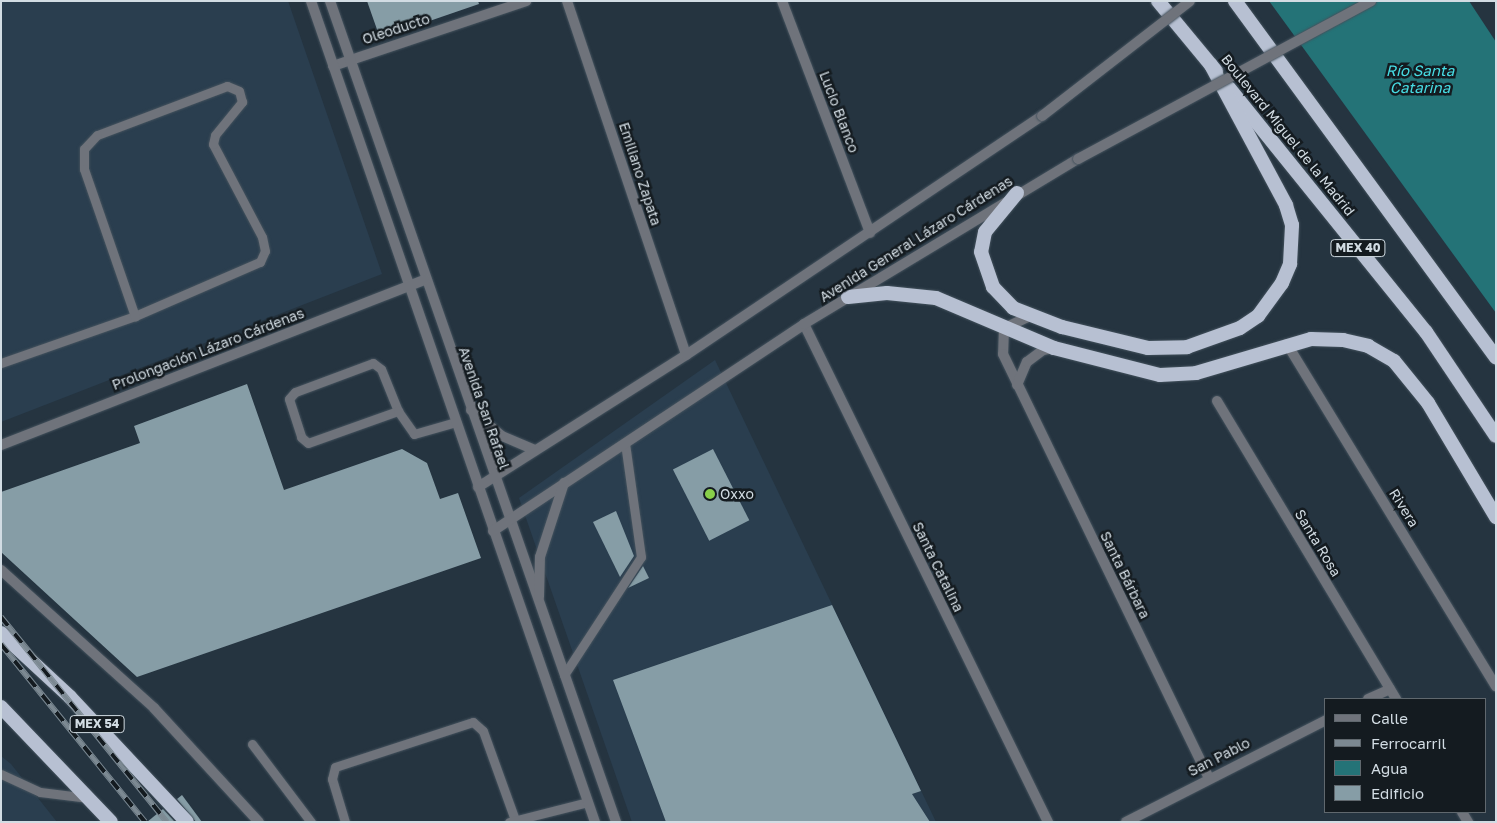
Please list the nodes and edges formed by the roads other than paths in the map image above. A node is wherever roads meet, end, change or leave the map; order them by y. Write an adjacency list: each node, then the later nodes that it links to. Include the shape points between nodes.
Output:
1 (311, 1): 12 (street)
2 (330, 1): 10 (street, Avenida San Rafael)
3 (526, 1): 10 (street, Oleoducto)
4 (567, 1): 24 (street, Emiliano Zapata)
5 (782, 1): 14 (street, Lucio Blanco)
6 (1158, 1): 11 (highway, Boulevard Miguel de la Madrid / MEX 40)
7 (1190, 1): 14 (street, Avenida General Lázaro Cárdenas, bridge, via 1042,116)
8 (1235, 1): 25 (highway, MEX 40)
9 (1371, 1): 13 (street, Avenida General Lázaro Cárdenas, bridge)
10 (349, 59): 12 (street, Oleoducto); 15 (street, Avenida San Rafael)
11 (1211, 65): 19 (highway, via 1283,199 1292,225 1290,264 1271,300 1258,316 1234,331 1204,343 1169,349 1127,345); 32 (highway, Boulevard Miguel de la Madrid / MEX 40, via 1426,332)
12 (333, 66): 16 (street)
13 (1017, 193): 17 (street, Avenida General Lázaro Cárdenas); 19 (highway, via 985,232 981,252 986,275 1002,300)
14 (870, 233): 24 (street, Avenida General Lázaro Cárdenas)
15 (424, 280): 16 (street, Prolongación Lázaro Cárdenas); 29 (street, Avenida San Rafael)
16 (409, 286): 31 (street); 34 (street, Prolongación Lázaro Cárdenas)
17 (848, 297): 20 (street, Avenida General Lázaro Cárdenas); 21 (highway, via 896,294 936,298)
18 (135, 316): 18 (lane, via 84,169 84,149 97,135 227,86 239,92 242,102 215,135 213,144 262,237 265,251 260,262); 26 (lane)
19 (1028, 317): 21 (street)
20 (804, 324): 33 (street, Avenida General Lázaro Cárdenas); 65 (street, Santa Catalina)
21 (1004, 328): 23 (highway); 27 (street, Santa Bárbara, via 1001,344)
22 (1287, 344): 23 (highway, via 1196,372 1160,375); 39 (highway, via 1343,340 1368,346 1394,361 1428,403); 46 (street, Rivera)
23 (1054, 348): 27 (street, via 1043,350 1027,362)
24 (686, 355): 35 (street, Avenida General Lázaro Cárdenas)
25 (1496, 358)
26 (1, 364)
27 (1017, 385): 54 (street, Santa Bárbara)
28 (1217, 401): 47 (street, Santa Rosa)
29 (470, 410): 35 (street, via 502,436); 36 (street, Avenida San Rafael)
30 (398, 411): 30 (lane, via 381,369 374,363 295,392 289,399 301,437 308,443); 31 (lane, via 414,434)
31 (456, 422): 38 (street)
32 (1496, 436)
33 (625, 442): 37 (street, Avenida General Lázaro Cárdenas); 45 (lane, via 641,557)
34 (1, 445)
35 (535, 450): 36 (street, Avenida General Lázaro Cárdenas)
36 (494, 477): 38 (street, Avenida General Lázaro Cárdenas); 40 (street, Avenida San Rafael)
37 (564, 482): 40 (street, Avenida General Lázaro Cárdenas); 43 (street, via 540,557)
38 (478, 487): 41 (street)
39 (1496, 516)
40 (509, 520): 41 (street, Avenida General Lázaro Cárdenas); 43 (street, Avenida San Rafael)
41 (493, 531): 56 (street)
42 (1, 570): 60 (street, via 154,708)
43 (538, 603): 45 (street, Avenida San Rafael)
44 (1, 633): 59 (highway, MEX 54, via 70,696)
45 (564, 675): 64 (street, Avenida San Rafael)
46 (1496, 686)
47 (1390, 689): 48 (street); 49 (street, Santa Rosa)
48 (1370, 698)
49 (1395, 698)
50 (1, 708): 55 (highway)
51 (1324, 721): 54 (street, San Pablo)
52 (252, 744): 61 (lane)
53 (1, 774): 55 (lane, via 40,792)
54 (1208, 777): 66 (street, San Pablo)
55 (91, 799): 58 (highway)
56 (588, 802): 57 (lane); 63 (street)
57 (512, 821): 62 (lane, via 483,731 473,722 335,767 332,779)
58 (111, 822)
59 (188, 822)
60 (258, 822)
61 (312, 822)
62 (345, 822)
63 (596, 822)
64 (616, 822)
65 (1048, 822)
66 (1126, 822)

